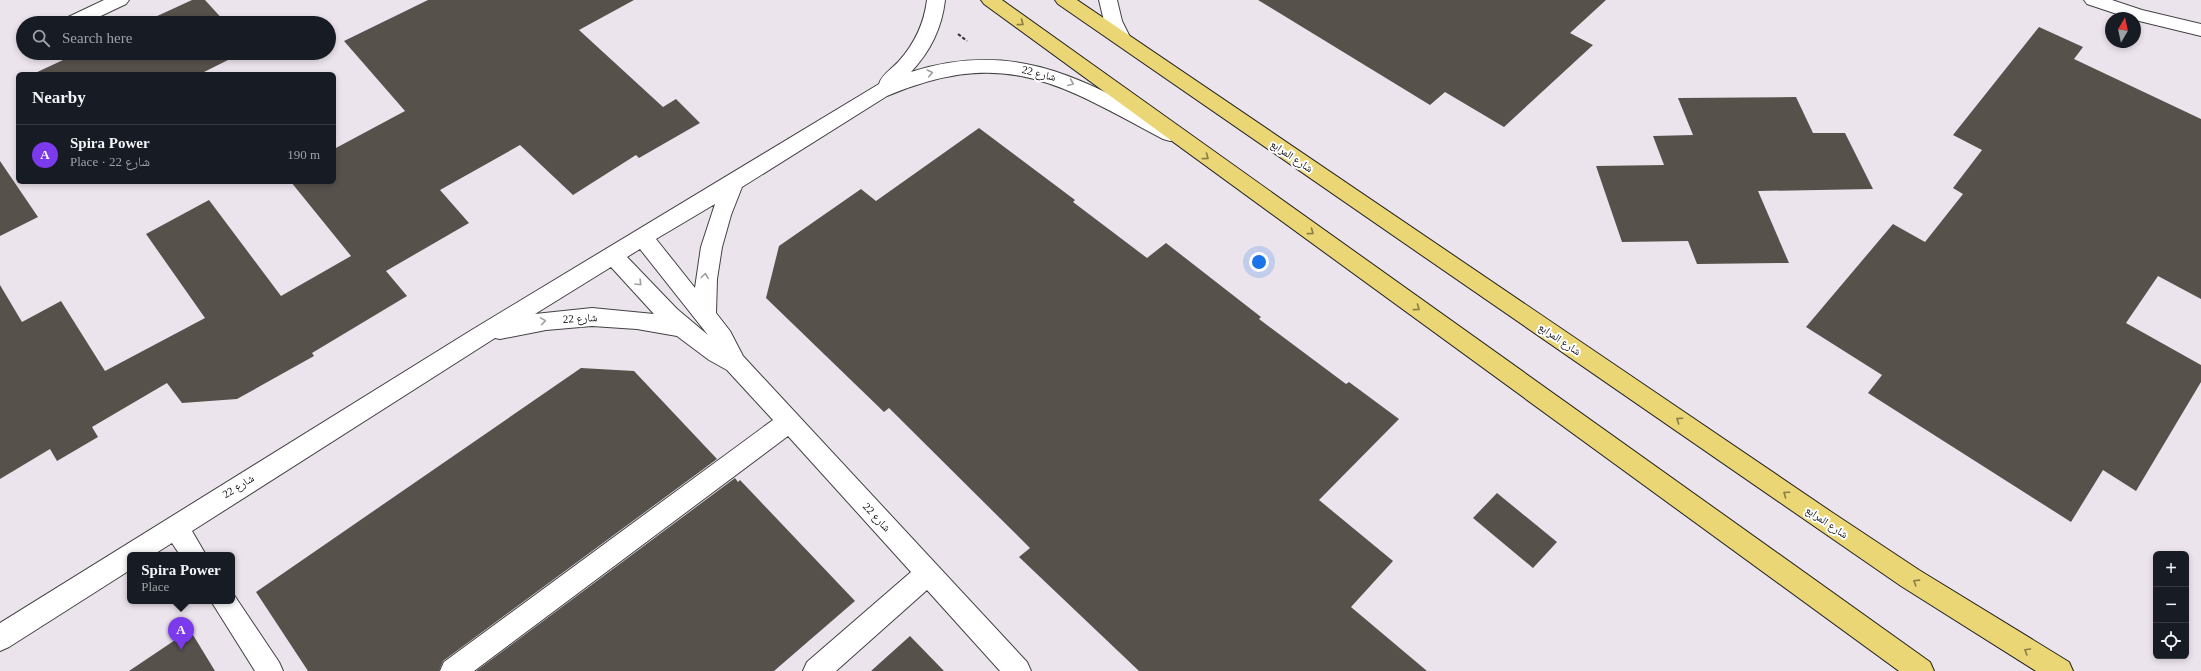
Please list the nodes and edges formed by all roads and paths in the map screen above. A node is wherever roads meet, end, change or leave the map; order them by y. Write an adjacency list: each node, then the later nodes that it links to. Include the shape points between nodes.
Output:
1 (120, 0): 7 (street)
2 (936, 0): 8 (street, شارع 22)
3 (990, 0): 13 (main road, one-way to 13)
4 (1064, 0): 10 (main road, شارع المرابع)
5 (1108, 0): 10 (street, via 1113,21)
6 (2093, 0): 9 (street, via 2139,15)
7 (85, 16)
8 (932, 23): 11 (path, via 949,26 978,50); 12 (street, شارع 22, via 927,37 908,65)
9 (2201, 30)
10 (1122, 39): 34 (main road, شارع المرابع, one-way to 10, via 1910,578 1834,527)
11 (981, 66): 12 (street, شارع 22, one-way to 11, via 918,75); 13 (street, شارع 22, one-way to 13, via 1020,68 1057,77)
12 (880, 90): 14 (street, شارع 22)
13 (1186, 143): 33 (main road, one-way to 33)
14 (734, 182): 15 (street, شارع 22); 17 (street, one-way to 14, via 704,287 713,232)
15 (642, 237): 16 (street, شارع 22); 17 (street, شارع 22)
16 (612, 255): 18 (street, شارع 22, one-way to 18); 19 (street, شارع 22)
17 (705, 315): 20 (street, شارع 22, via 722,337)
18 (683, 328): 19 (street, شارع 22, one-way to 18, via 521,325 563,318 605,317 645,320); 20 (street, شارع 22, via 705,347)
19 (478, 337): 22 (street, شارع 22)
20 (735, 363): 21 (street, شارع 22)
21 (789, 422): 26 (street, شارع 22); 30 (street)
22 (175, 526): 23 (street, شارع 22); 24 (street)
23 (134, 552)
24 (192, 552)
25 (127, 557): 28 (street, شارع 22)
26 (928, 573): 31 (street); 32 (street, شارع 22)
27 (226, 604): 29 (street)
28 (0, 638)
29 (270, 671)
30 (453, 671)
31 (816, 671)
32 (1018, 671)
33 (1921, 671)
34 (2060, 671)

